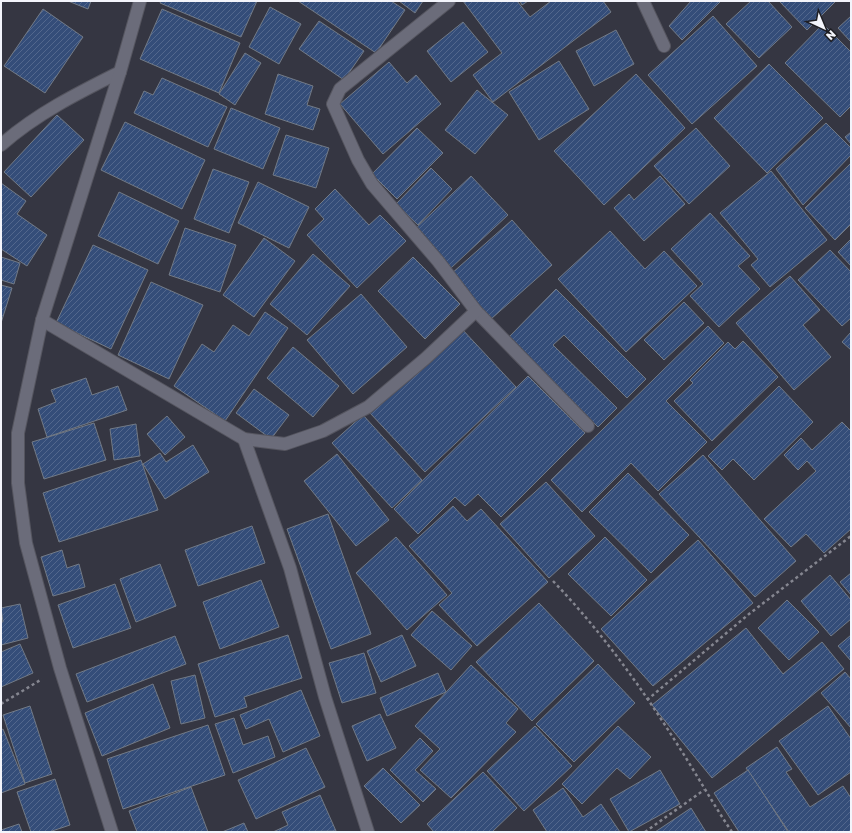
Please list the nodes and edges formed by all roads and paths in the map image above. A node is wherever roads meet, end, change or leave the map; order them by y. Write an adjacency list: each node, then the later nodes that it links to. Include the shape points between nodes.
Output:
1 (140, 1): 5 (street)
2 (449, 1): 7 (street, via 340,89 333,104 358,160 372,184 438,261)
3 (643, 1): 4 (street)
4 (664, 46)
5 (120, 72): 6 (street, via 69,97 21,127); 8 (street)
6 (1, 145)
7 (476, 311): 9 (street); 10 (street, via 368,407 323,431 285,444)
8 (42, 320): 10 (street); 13 (street, via 18,433 18,483 26,543)
9 (588, 426)
10 (244, 439): 18 (street, via 290,568 325,698)
11 (851, 536): 14 (path, via 749,614)
12 (553, 581): 14 (path, via 594,625)
13 (60, 668): 15 (path); 17 (street)
14 (647, 700): 16 (path)
15 (1, 704)
16 (704, 790): 19 (path); 20 (path)
17 (112, 832)
18 (368, 832)
19 (645, 832)
20 (732, 832)

